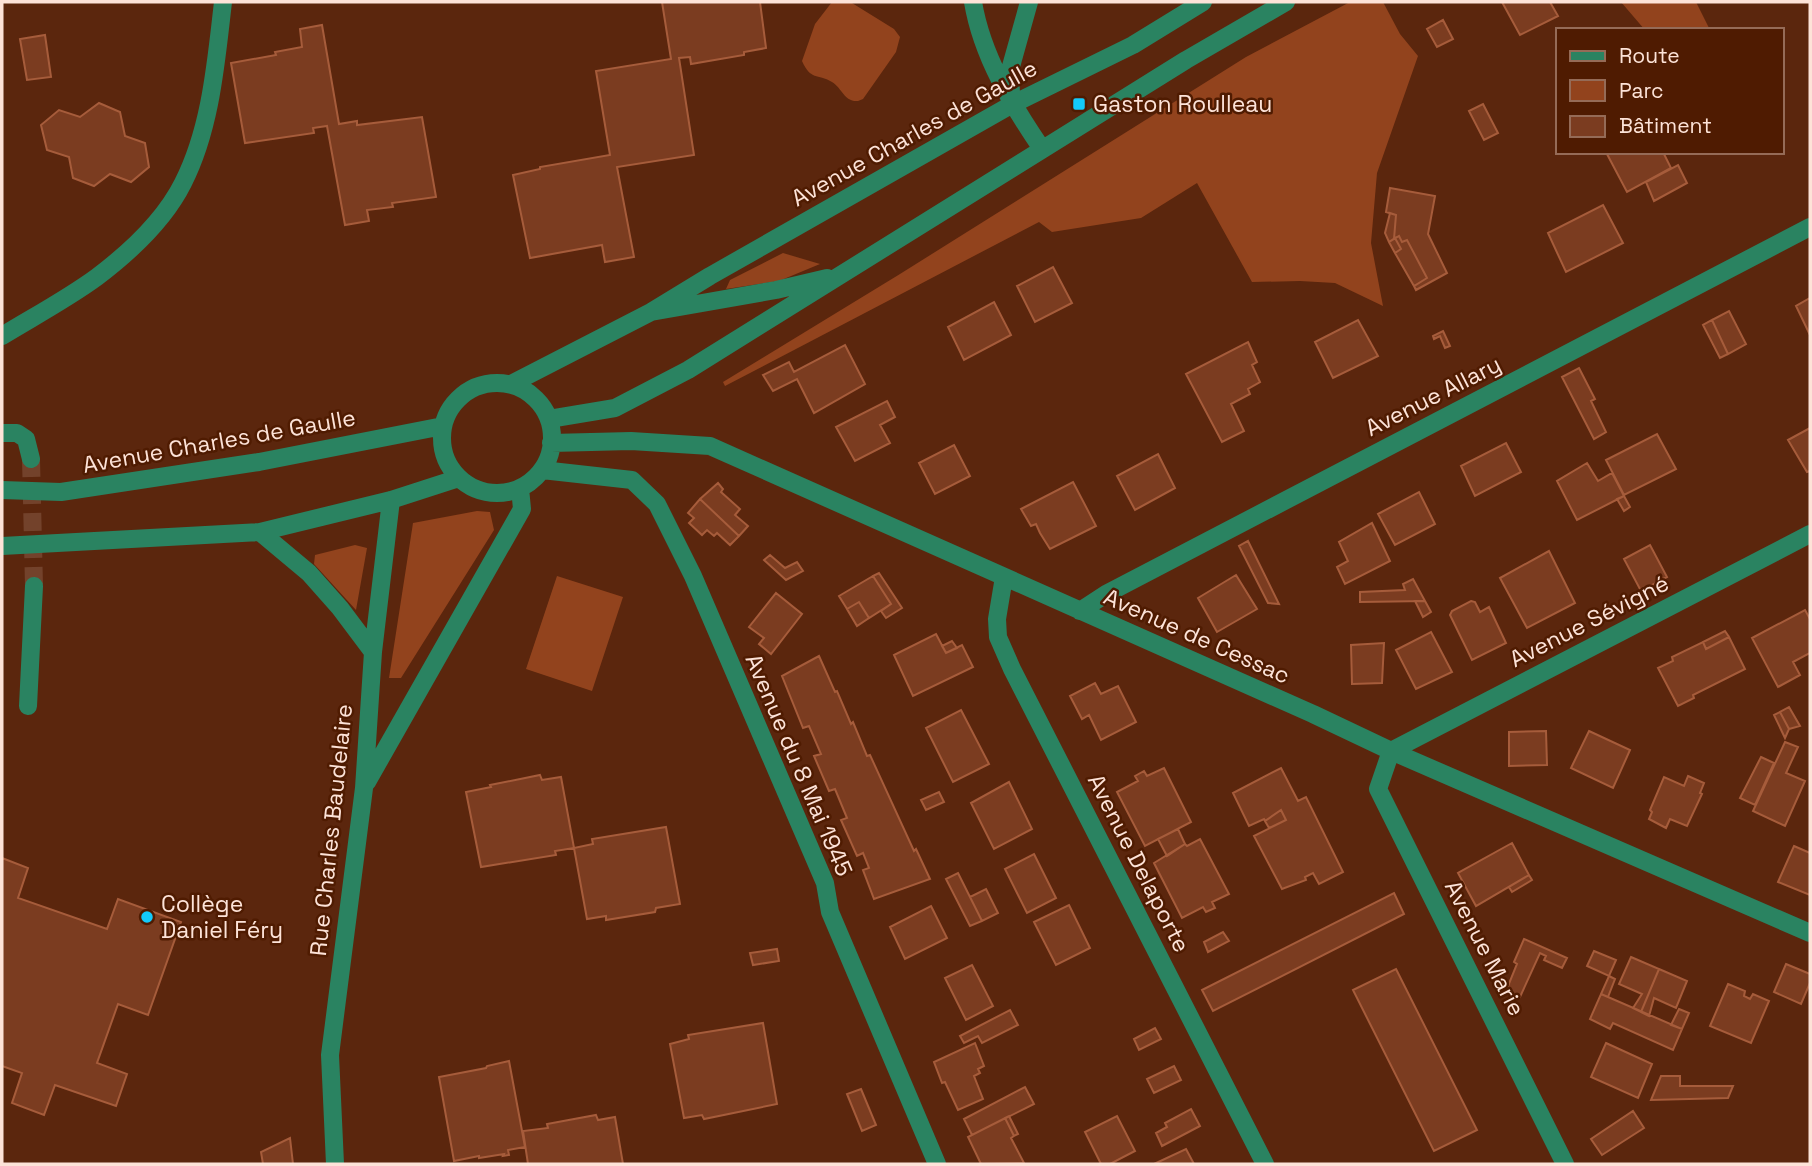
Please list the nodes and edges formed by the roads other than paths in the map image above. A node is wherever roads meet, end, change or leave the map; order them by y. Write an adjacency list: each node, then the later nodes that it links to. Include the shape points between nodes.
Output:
1 (223, 2): 11 (street, via 216,68 201,134 183,183 160,218 96,278)
2 (973, 2): 6 (street, via 977,26)
3 (1029, 2): 6 (street, via 1010,70)
4 (1203, 2): 6 (street, Avenue Charles de Gaulle, via 1133,45)
5 (1286, 2): 7 (street, Avenue Charles de Gaulle)
6 (1011, 104): 7 (street); 10 (street, Avenue Charles de Gaulle)
7 (1042, 149): 9 (street, Avenue Charles de Gaulle)
8 (1810, 227): 28 (street, Avenue Allary)
9 (840, 275): 10 (street, Avenue Charles de Gaulle); 13 (street, Avenue Charles de Gaulle, via 688,370 615,408)
10 (651, 312): 12 (street, Avenue Charles de Gaulle)
11 (2, 337)
12 (511, 384): 13 (street, via 541,403); 14 (street, via 494,382 461,395)
13 (549, 418): 16 (street)
14 (443, 426): 19 (street, via 447,463); 21 (street, Avenue Charles de Gaulle, via 259,462 61,492)
15 (2, 433): 17 (street, via 17,433 26,439)
16 (551, 443): 18 (street); 26 (street, Avenue de Cessac, via 631,441 710,446)
17 (32, 459)
18 (542, 470): 20 (street); 35 (street, Avenue du 8 Mai 1945, via 632,480 657,504 693,576 825,883 830,912)
19 (458, 478): 20 (street, via 493,494); 22 (street)
20 (520, 488): 32 (street, via 522,509)
21 (2, 490)
22 (391, 500): 23 (street); 29 (street, Rue Charles Baudelaire)
23 (260, 532): 25 (street); 29 (street, via 309,573)
24 (1810, 534): 31 (street, Avenue Sévigné)
25 (2, 546)
26 (1004, 577): 28 (street, Avenue de Cessac); 36 (street, Avenue Delaporte, via 998,637 1012,670)
27 (34, 586): 30 (street)
28 (1080, 611): 31 (street, Avenue de Cessac)
29 (373, 652): 32 (street, Rue Charles Baudelaire)
30 (28, 706)
31 (1391, 751): 33 (street, Avenue de Cessac); 37 (street, Avenue Marie, via 1378,789)
32 (364, 788): 34 (street, Rue Charles Baudelaire, via 330,1055)
33 (1810, 933)
34 (335, 1164)
35 (937, 1164)
36 (1265, 1164)
37 (1566, 1164)

